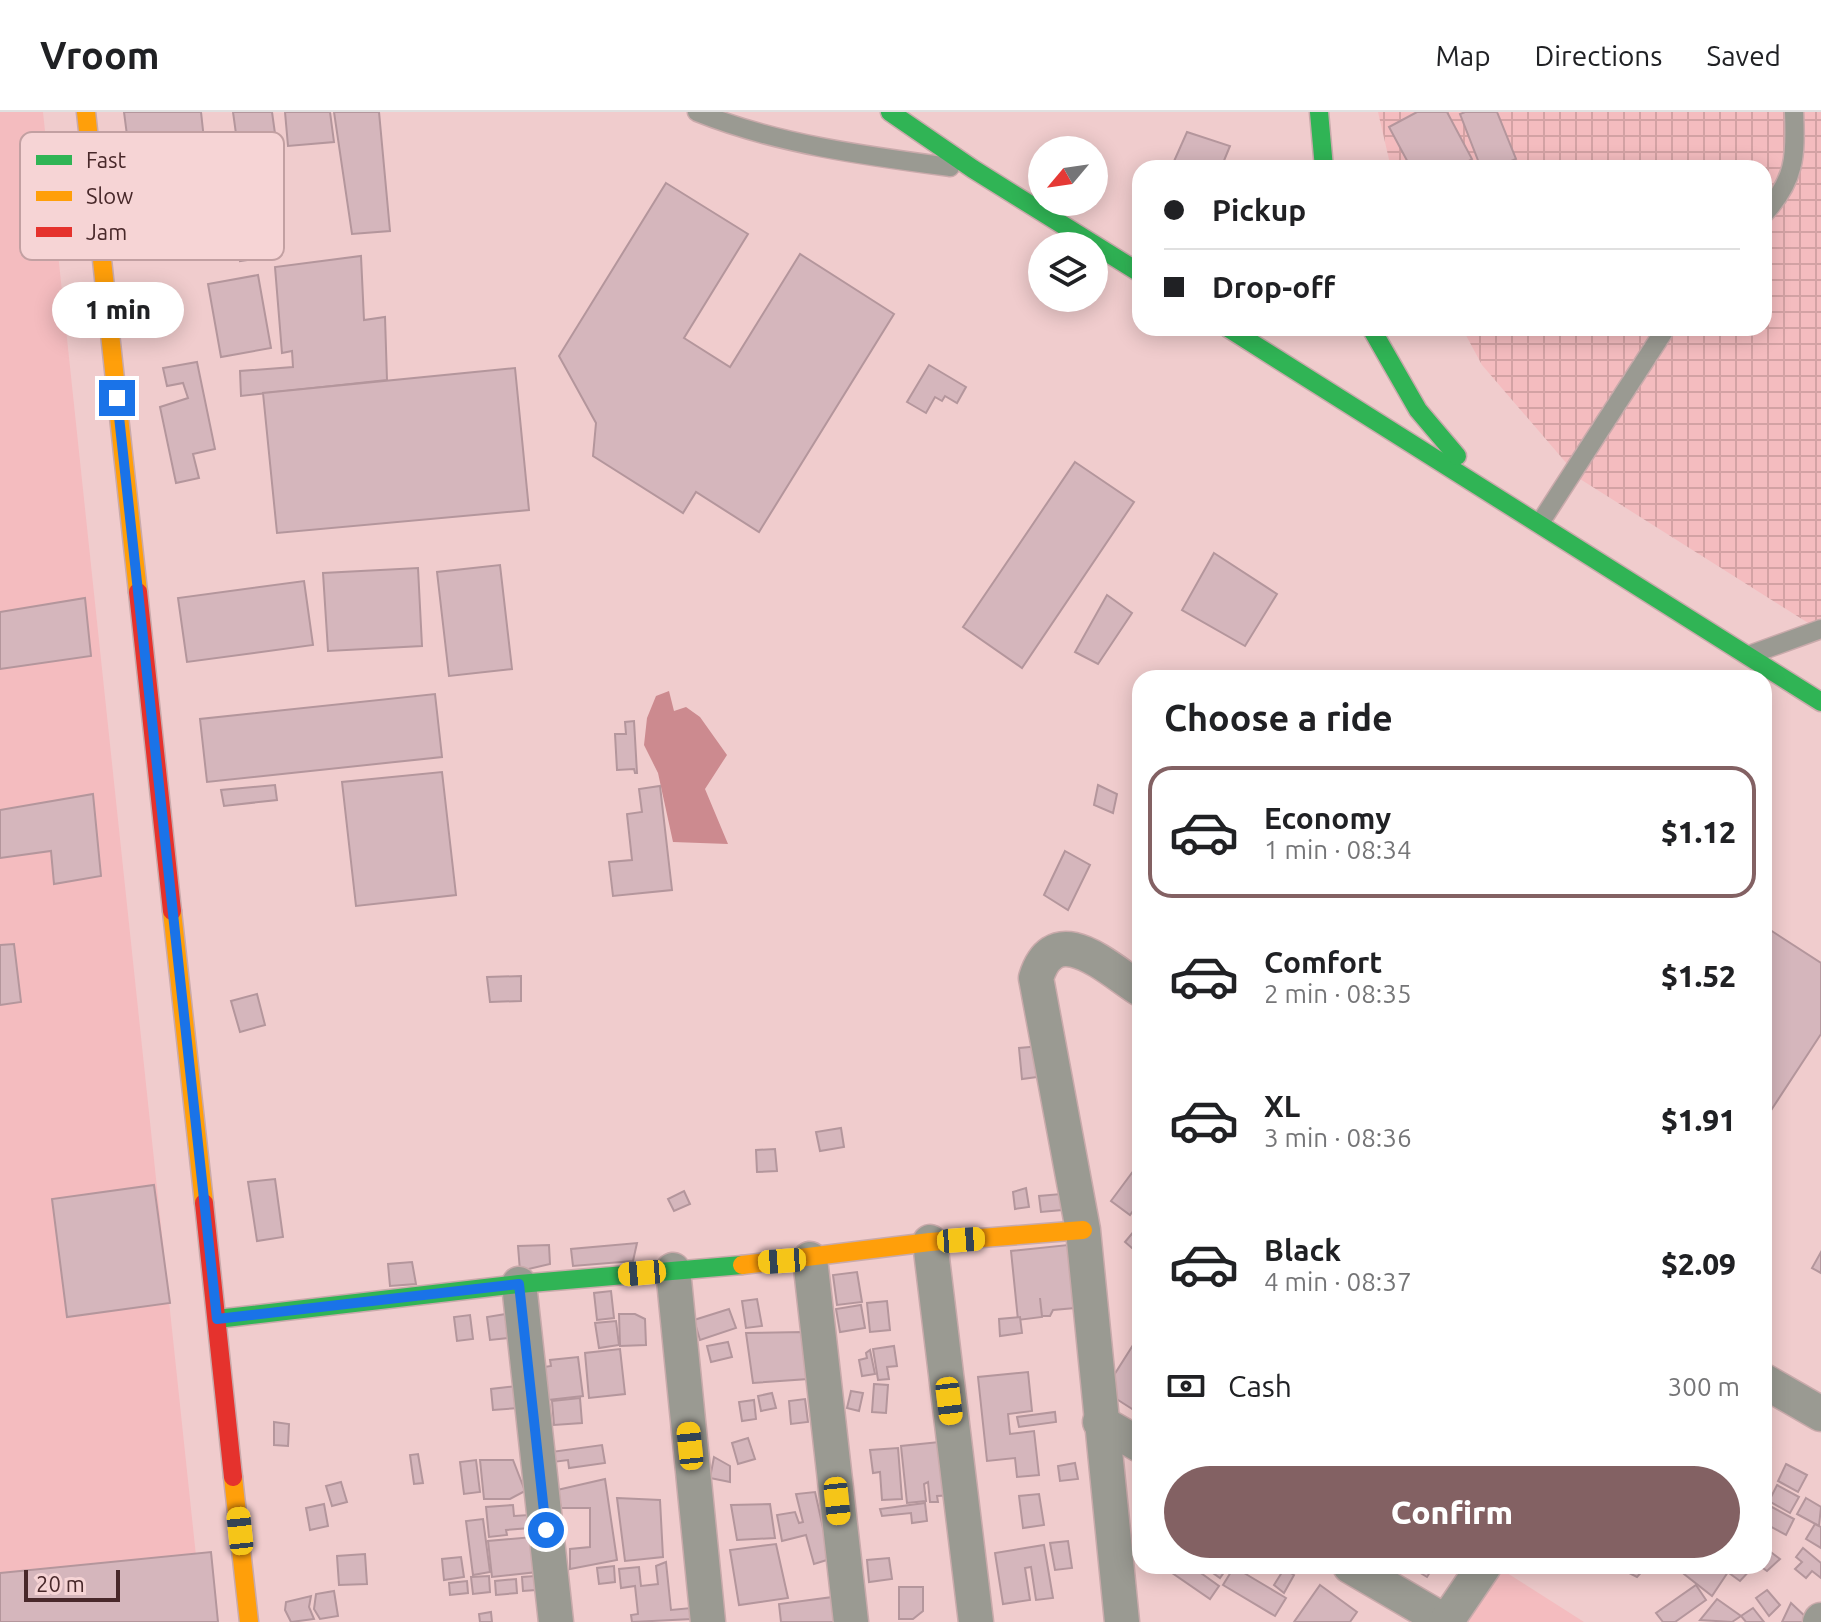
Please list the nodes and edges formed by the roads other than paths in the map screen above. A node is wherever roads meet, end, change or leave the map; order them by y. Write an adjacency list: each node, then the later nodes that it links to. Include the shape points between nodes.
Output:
1 (86, 112): 6 (street)
2 (697, 112): 8 (lane, via 731,126 880,158)
3 (890, 112): 8 (street)
4 (1319, 112): 7 (street)
5 (1794, 112): 9 (lane, via 1796,154 1784,192)
6 (88, 132)
7 (1323, 160)
8 (973, 169): 11 (street)
9 (1772, 205)
10 (102, 260): 28 (street)
11 (1132, 268)
12 (1241, 336): 15 (street)
13 (1376, 336): 15 (street, via 1418,410)
14 (1661, 336): 16 (lane)
15 (1485, 488): 16 (street)
16 (1540, 523): 18 (street)
17 (1821, 629): 18 (lane)
18 (1748, 655): 19 (street)
19 (1771, 670)
20 (1772, 670): 21 (street)
21 (1821, 702)
22 (1132, 984): 23 (street, via 1077,949 1058,948 1042,959 1036,978)
23 (1083, 1230): 24 (street); 31 (street)
24 (930, 1242): 25 (street); 39 (street)
25 (810, 1259): 26 (street); 38 (street)
26 (673, 1270): 27 (street); 37 (street)
27 (519, 1284): 28 (street); 36 (street)
28 (217, 1319): 35 (street)
29 (1772, 1386): 30 (street)
30 (1821, 1414)
31 (1100, 1422): 32 (street); 40 (street)
32 (1132, 1440)
33 (1364, 1574): 41 (street)
34 (1479, 1574): 41 (street)
35 (249, 1622)
36 (556, 1622)
37 (708, 1622)
38 (851, 1622)
39 (976, 1622)
40 (1122, 1622)
41 (1446, 1622)

